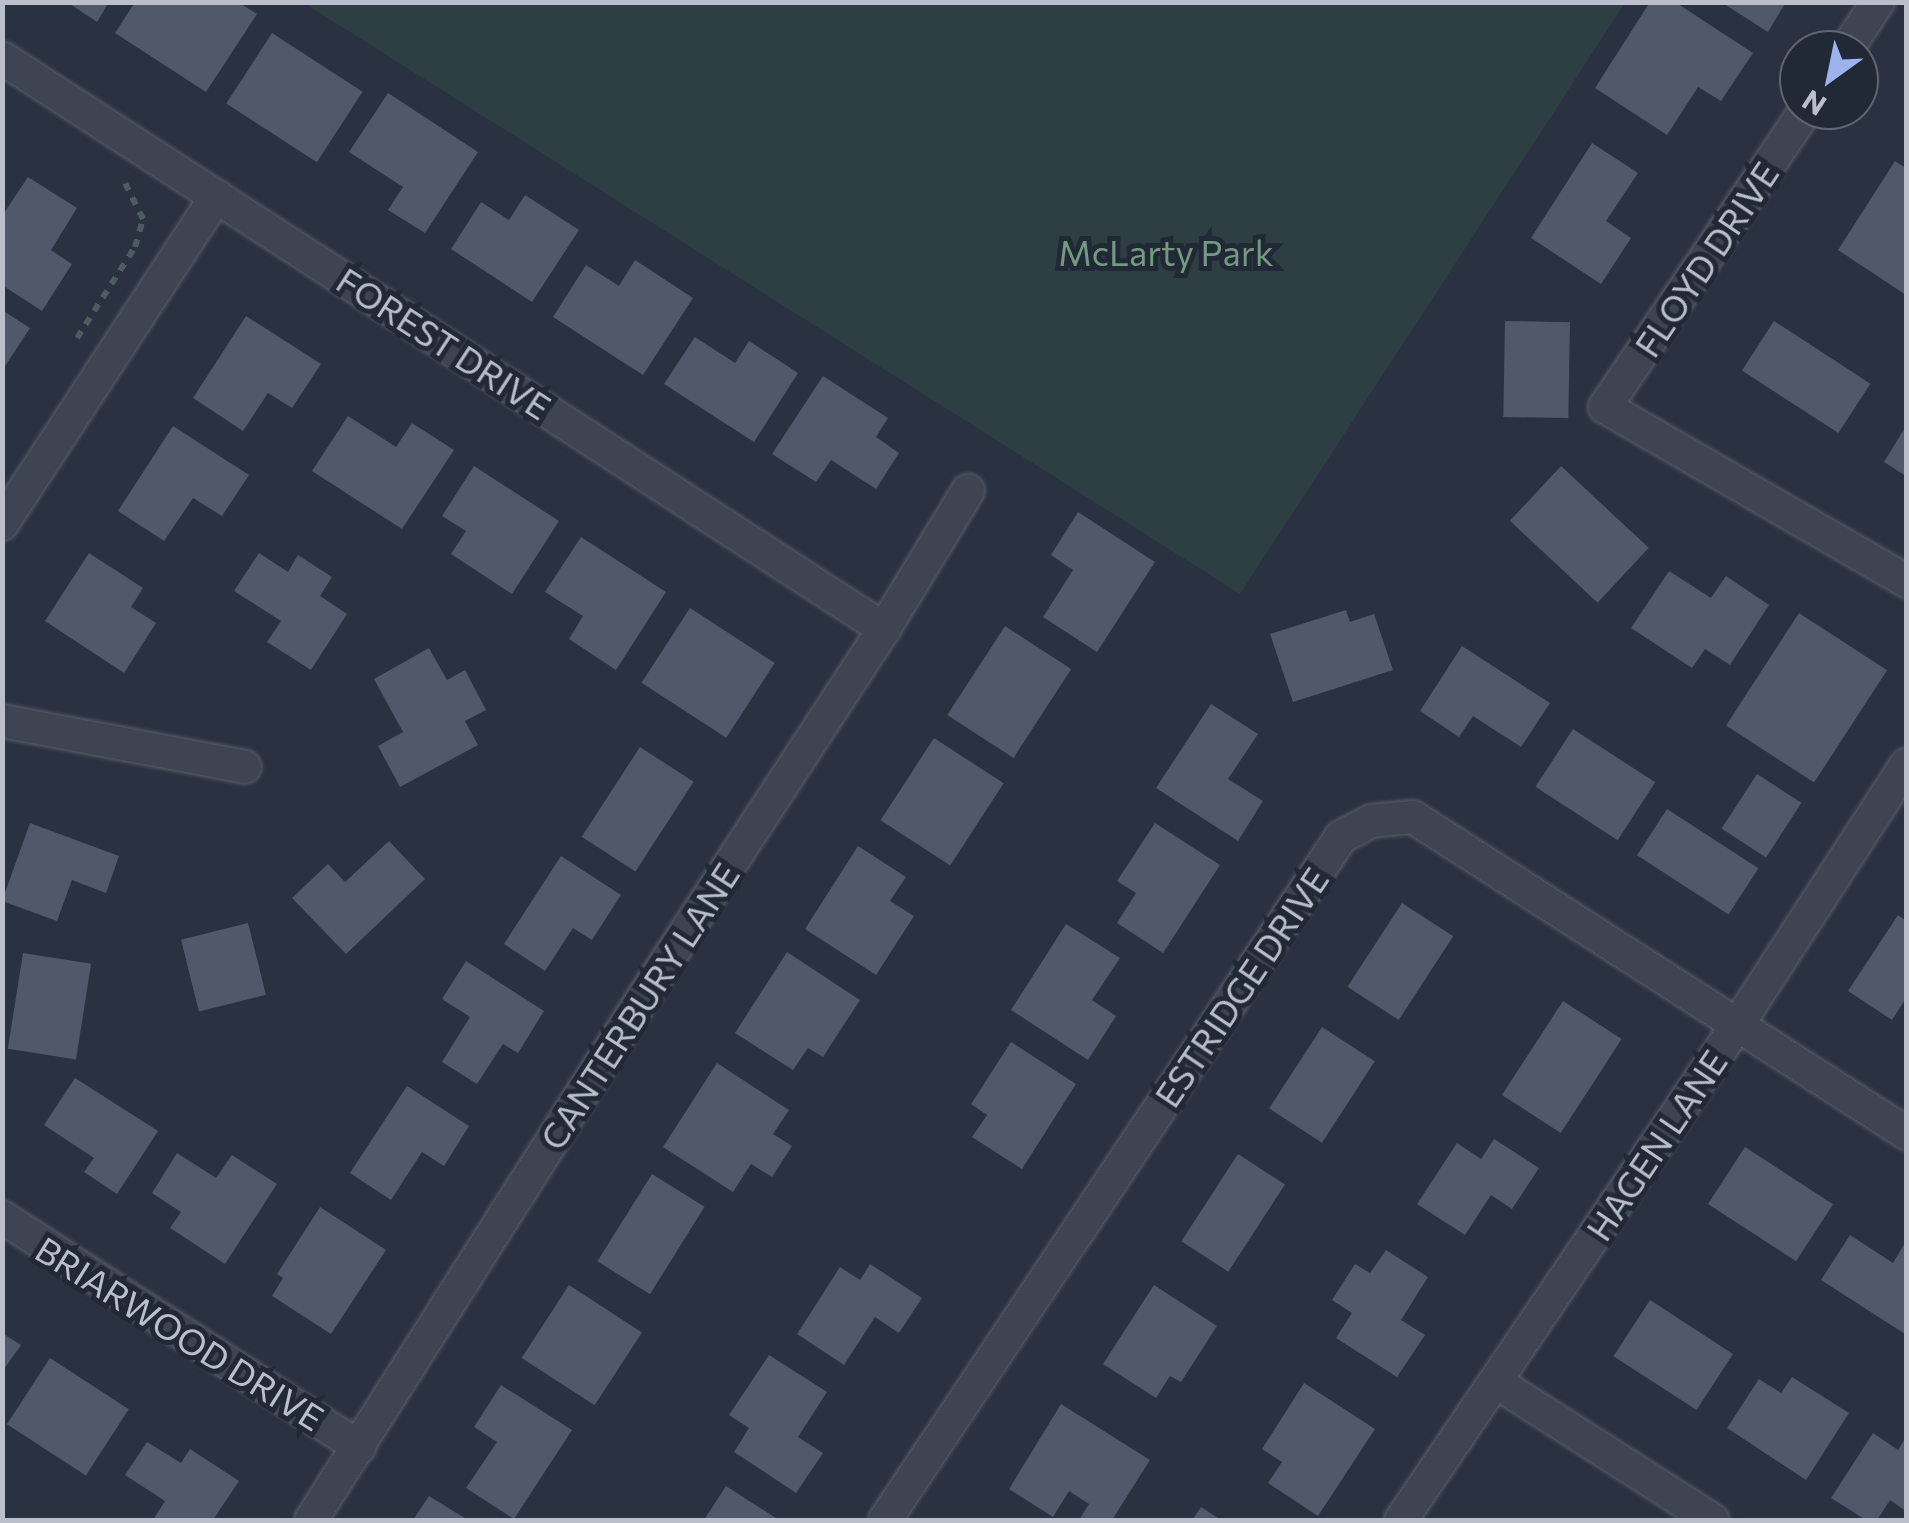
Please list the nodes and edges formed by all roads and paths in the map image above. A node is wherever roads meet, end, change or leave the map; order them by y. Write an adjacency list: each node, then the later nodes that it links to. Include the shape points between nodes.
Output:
1 (1878, 2): 2 (street)
2 (1859, 30)
3 (2, 58): 6 (street, FOREST DRIVE)
4 (1792, 130): 10 (street, FLOYD DRIVE, via 1605,407)
5 (112, 174): 7 (path, via 128,184 143,219 135,247)
6 (217, 196): 9 (street); 11 (street, FOREST DRIVE)
7 (74, 344)
8 (968, 492): 11 (street, CANTERBURY LANE)
9 (2, 524)
10 (1906, 580)
11 (884, 630): 19 (street, CANTERBURY LANE)
12 (2, 721): 14 (street)
13 (1906, 765): 15 (street, HAGEN LANE)
14 (246, 767)
15 (1738, 1024): 16 (street, ESTRIDGE DRIVE); 18 (street, HAGEN LANE); 20 (street, ESTRIDGE DRIVE, via 1413,818 1371,821 1341,837)
16 (1906, 1133)
17 (2, 1217): 19 (street, BRIARWOOD DRIVE)
18 (1496, 1382): 22 (street, HAGEN LANE); 23 (street)
19 (359, 1447): 21 (street, CANTERBURY LANE)
20 (896, 1517)
21 (311, 1520)
22 (1401, 1520)
23 (1713, 1520)

